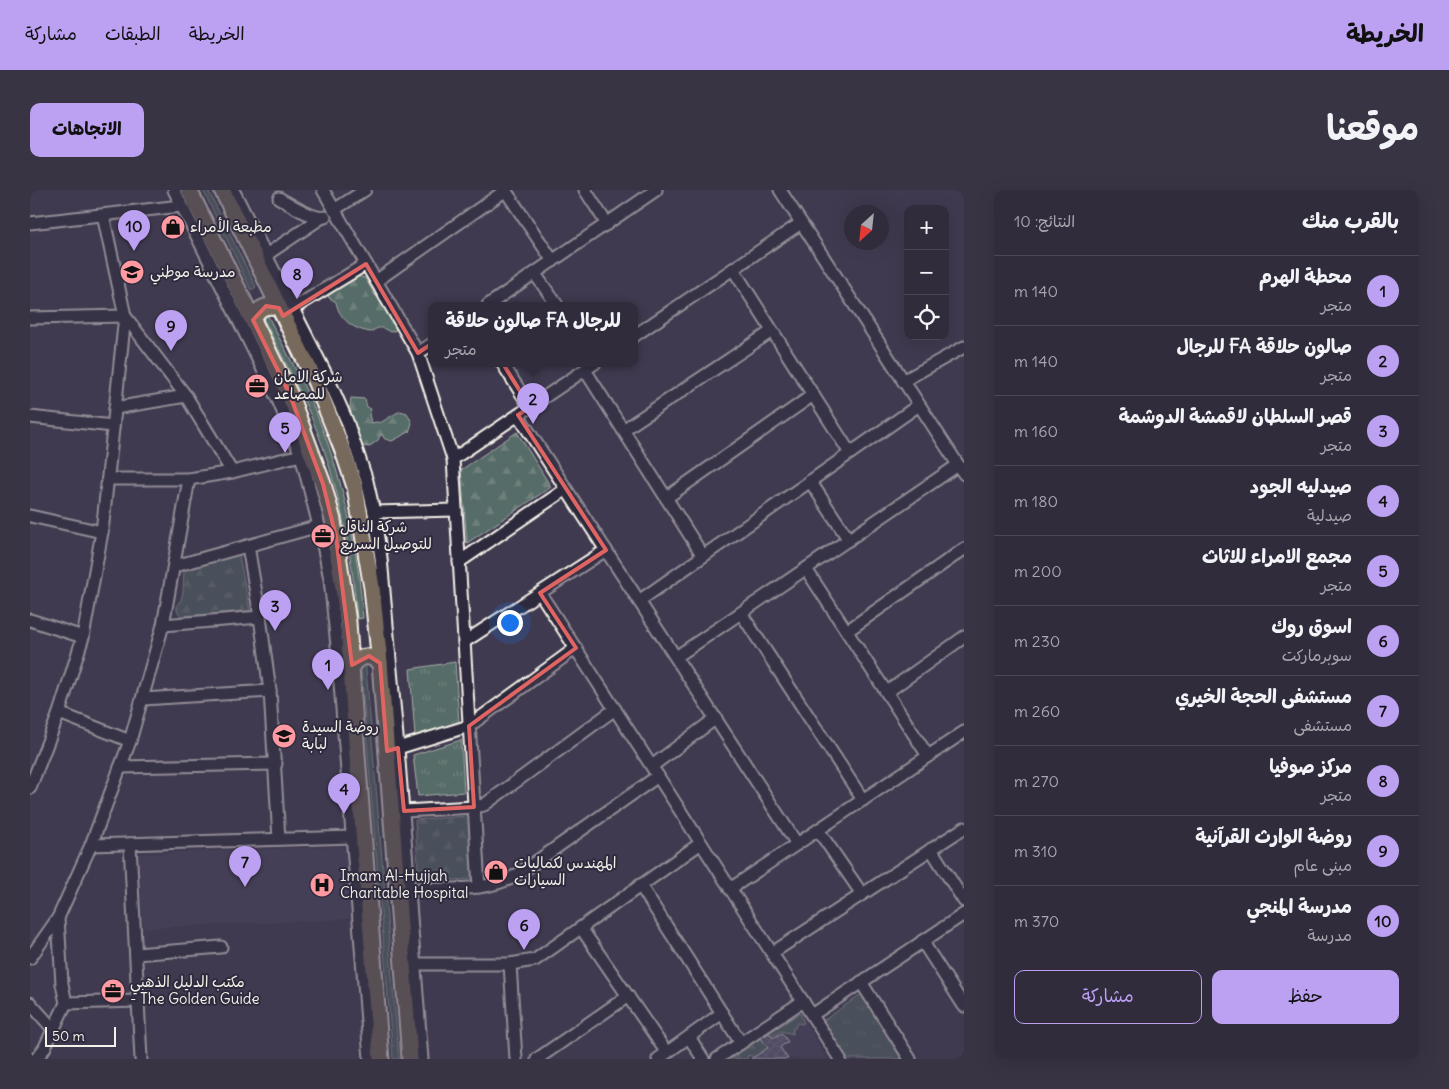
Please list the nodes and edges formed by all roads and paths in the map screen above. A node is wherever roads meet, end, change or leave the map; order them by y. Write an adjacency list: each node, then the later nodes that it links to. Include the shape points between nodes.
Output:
1 (174, 190): 11 (street)
2 (190, 190): 25 (main road)
3 (322, 190): 12 (street)
4 (365, 190): 12 (street)
5 (506, 190): 19 (street); 24 (street)
6 (584, 190): 17 (street)
7 (656, 190): 17 (street)
8 (780, 190): 15 (street)
9 (226, 192): 18 (street); 23 (main road)
10 (279, 198): 14 (street)
11 (181, 206): 13 (street); 44 (street)
12 (335, 212): 14 (street); 20 (street)
13 (103, 215): 16 (street); 29 (street)
14 (321, 218): 18 (street)
15 (801, 223): 21 (street); 41 (street)
16 (30, 224)
17 (607, 224): 19 (street)
18 (266, 255): 28 (street)
19 (553, 261): 22 (street)
20 (366, 264): 24 (street); 28 (street)
21 (733, 269): 32 (street); 33 (street)
22 (534, 274): 26 (street); 27 (street)
23 (265, 280): 25 (main road, via 259,292 246,295); 28 (main road)
24 (376, 281): 36 (street)
25 (240, 292): 31 (main road)
26 (492, 302)
27 (554, 302)
28 (286, 308): 31 (main road, via 266,306); 40 (main road)
29 (125, 316): 30 (street); 43 (street); 47 (street)
30 (30, 318)
31 (253, 320): 44 (main road)
32 (772, 332): 42 (street); 51 (street)
33 (638, 333)
34 (428, 347): 36 (street)
35 (964, 347): 41 (street)
36 (418, 353): 54 (street)
37 (505, 367): 46 (street)
38 (589, 367): 39 (street)
39 (585, 370): 46 (street); 51 (street)
40 (322, 381): 63 (street, via 350,429); 80 (main road, via 355,487)
41 (904, 381): 45 (street)
42 (813, 395): 52 (street); 61 (street)
43 (186, 396): 47 (street); 56 (street)
44 (284, 397): 53 (street); 81 (main road, via 321,476 333,520)
45 (919, 405): 52 (street); 55 (street)
46 (530, 406): 48 (street)
47 (115, 408): 50 (street)
48 (518, 415): 54 (street); 60 (street)
49 (30, 418): 50 (street)
50 (113, 426): 57 (street)
51 (623, 430): 61 (street)
52 (850, 453): 59 (street)
53 (301, 455): 56 (street); 65 (street)
54 (453, 458): 62 (street)
55 (961, 470): 67 (street)
56 (232, 472): 58 (street)
57 (108, 479): 58 (street); 66 (street)
58 (189, 479): 73 (street)
59 (810, 481): 67 (street); 71 (street)
60 (566, 489): 70 (street); 72 (street)
61 (666, 498): 71 (street)
62 (456, 510): 63 (street); 72 (street)
63 (374, 512): 100 (street, via 381,558)
64 (30, 516): 66 (street)
65 (319, 526): 68 (street); 101 (street, via 330,578)
66 (102, 532): 84 (street)
67 (849, 540): 74 (street)
68 (248, 546): 73 (street); 78 (street)
69 (964, 549): 83 (street)
70 (606, 550): 75 (street); 76 (street)
71 (703, 556): 76 (street)
72 (459, 562): 86 (street)
73 (175, 566): 82 (street)
74 (806, 569): 77 (street); 83 (street)
75 (540, 592): 86 (street); 87 (street)
76 (639, 601): 88 (street)
77 (741, 613): 88 (street); 107 (street)
78 (260, 617): 82 (street); 91 (street)
79 (30, 620): 84 (street)
80 (376, 620): 81 (main road, via 366,628); 89 (main road)
81 (348, 622): 90 (main road)
82 (163, 625): 93 (street)
83 (847, 631): 92 (street)
84 (83, 637): 95 (street)
85 (964, 638): 92 (street)
86 (464, 642): 97 (street)
87 (576, 648): 94 (street); 97 (street)
88 (676, 657): 96 (street)
89 (380, 663): 90 (main road, via 369,656 356,660); 100 (main road)
90 (352, 665): 101 (main road)
91 (270, 691): 93 (street); 103 (street)
92 (887, 692): 102 (street)
93 (143, 699): 99 (street)
94 (615, 709): 105 (street); 108 (street, via 489,802)
95 (59, 713): 99 (street); 106 (street)
96 (716, 718): 105 (street); 116 (street)
97 (469, 726): 100 (street); 108 (street)
98 (964, 732): 102 (street)
99 (130, 742): 104 (street)
100 (393, 750): 109 (street); 152 (main road)
101 (352, 755): 112 (street); 151 (main road)
102 (928, 756): 107 (street)
103 (276, 764): 104 (street); 113 (street)
104 (120, 768): 117 (street)
105 (655, 771): 114 (street); 120 (street, via 513,878)
106 (31, 784)
107 (863, 800): 111 (street)
108 (474, 807): 109 (street); 120 (street)
109 (404, 811): 122 (street)
110 (964, 828): 118 (street)
111 (818, 830): 116 (street); 123 (street)
112 (353, 837): 113 (street); 150 (street)
113 (279, 839): 115 (street)
114 (701, 843): 119 (street); 121 (street)
115 (130, 844): 117 (street); 131 (street)
116 (797, 844): 121 (street)
117 (91, 845): 126 (street)
118 (931, 849): 123 (street); 124 (street)
119 (640, 885): 127 (street); 142 (street)
120 (478, 887): 122 (street)
121 (730, 889): 130 (street)
122 (410, 890): 133 (street)
123 (862, 894): 130 (street)
124 (964, 901)
125 (964, 914): 128 (street)
126 (58, 918): 132 (street); 141 (street)
127 (581, 928): 134 (street, via 539,957); 136 (street)
128 (922, 941): 135 (street); 139 (street)
129 (221, 948): 131 (street)
130 (772, 953): 138 (street)
131 (136, 954): 137 (street)
132 (30, 958)
133 (416, 964): 134 (street); 153 (street)
134 (510, 964): 154 (street)
135 (861, 982): 143 (street); 159 (street)
136 (628, 996): 147 (street); 155 (street)
137 (138, 1001): 141 (street); 149 (street)
138 (803, 1001): 143 (street); 146 (street)
139 (963, 1001)
140 (30, 1003): 144 (street)
141 (66, 1004): 144 (street)
142 (722, 1013): 145 (street); 146 (street)
143 (812, 1015): 158 (street)
144 (54, 1030): 148 (street)
145 (690, 1037): 147 (street); 156 (street)
146 (741, 1043): 157 (street)
147 (663, 1056)
148 (36, 1059)
149 (141, 1059)
150 (370, 1059)
151 (381, 1059)
152 (410, 1059)
153 (422, 1059)
154 (516, 1059)
155 (537, 1059)
156 (703, 1059)
157 (717, 1059)
158 (840, 1059)
159 (910, 1059)

